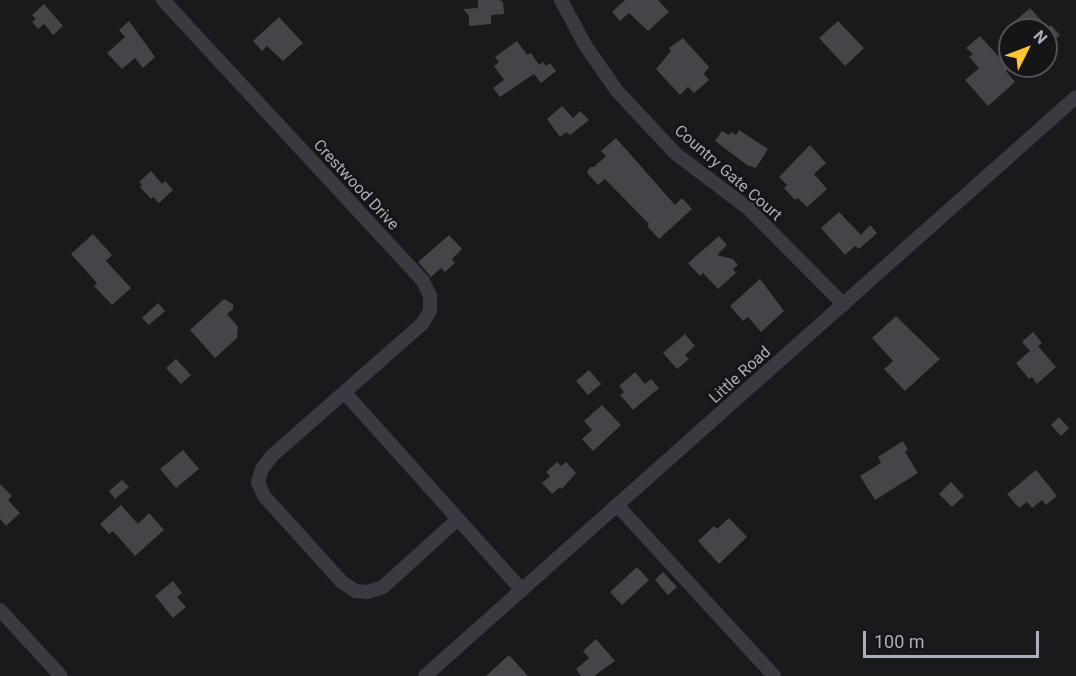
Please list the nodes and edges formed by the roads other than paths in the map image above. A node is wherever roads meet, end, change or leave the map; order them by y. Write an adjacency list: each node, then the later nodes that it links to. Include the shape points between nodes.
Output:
1 (163, 0): 5 (street, Crestwood Drive, via 423,281 430,296 430,311 422,324)
2 (561, 0): 4 (street, Country Gate Court, via 616,91 676,154 748,208)
3 (1076, 97): 4 (street, Little Road)
4 (844, 305): 6 (street, Little Road)
5 (345, 393): 7 (street); 7 (street, Crestwood Drive, via 272,456 258,482 264,496 342,582 356,591 383,587)
6 (617, 505): 8 (street, Little Road); 12 (street)
7 (458, 519): 8 (street)
8 (522, 590): 11 (street, Little Road)
9 (0, 610): 10 (street)
10 (61, 676)
11 (425, 676)
12 (774, 676)

